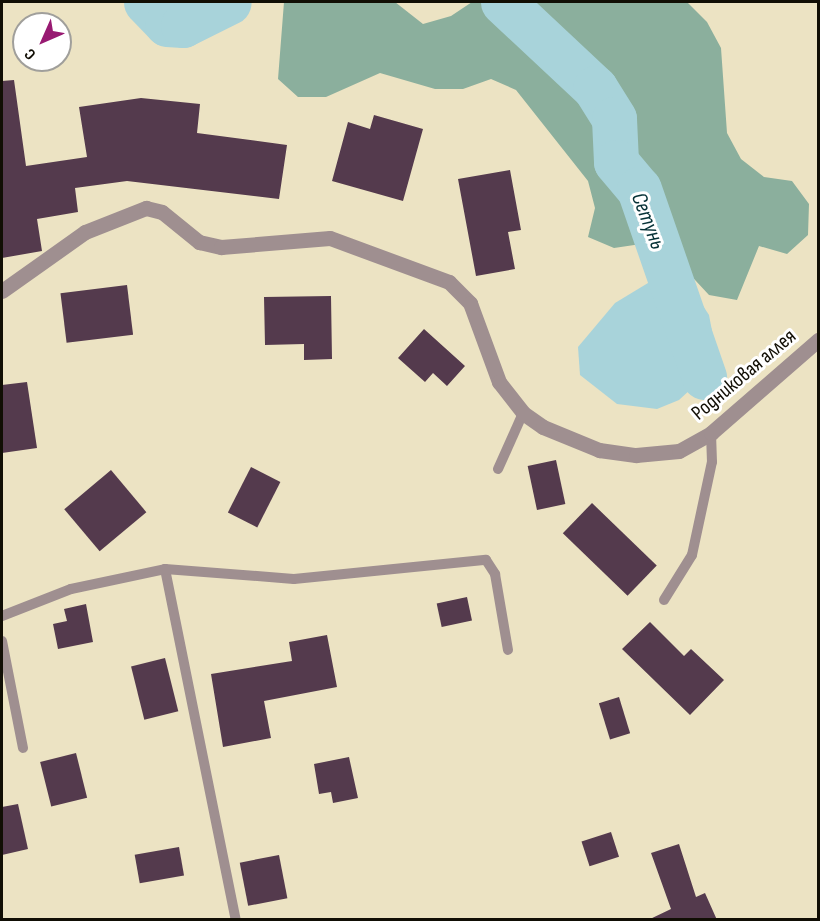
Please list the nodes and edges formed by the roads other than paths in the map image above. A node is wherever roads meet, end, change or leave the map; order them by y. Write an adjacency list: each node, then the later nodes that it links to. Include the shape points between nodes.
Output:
1 (2, 291): 3 (street, Родниковая аллея, via 85,232 146,208 162,212 199,242 221,247 330,238 449,282 470,303 499,382)
2 (819, 340): 4 (street, Родниковая аллея)
3 (523, 413): 4 (street, Родниковая аллея, via 578,442 636,455 679,451); 5 (lane)
4 (711, 433): 7 (lane, via 712,462 692,555)
5 (498, 469)
6 (165, 569): 8 (lane, via 71,589); 10 (lane, via 294,579 486,560 495,574); 12 (lane)
7 (664, 600)
8 (2, 616)
9 (2, 641): 11 (lane)
10 (508, 650)
11 (23, 747)
12 (236, 920)

